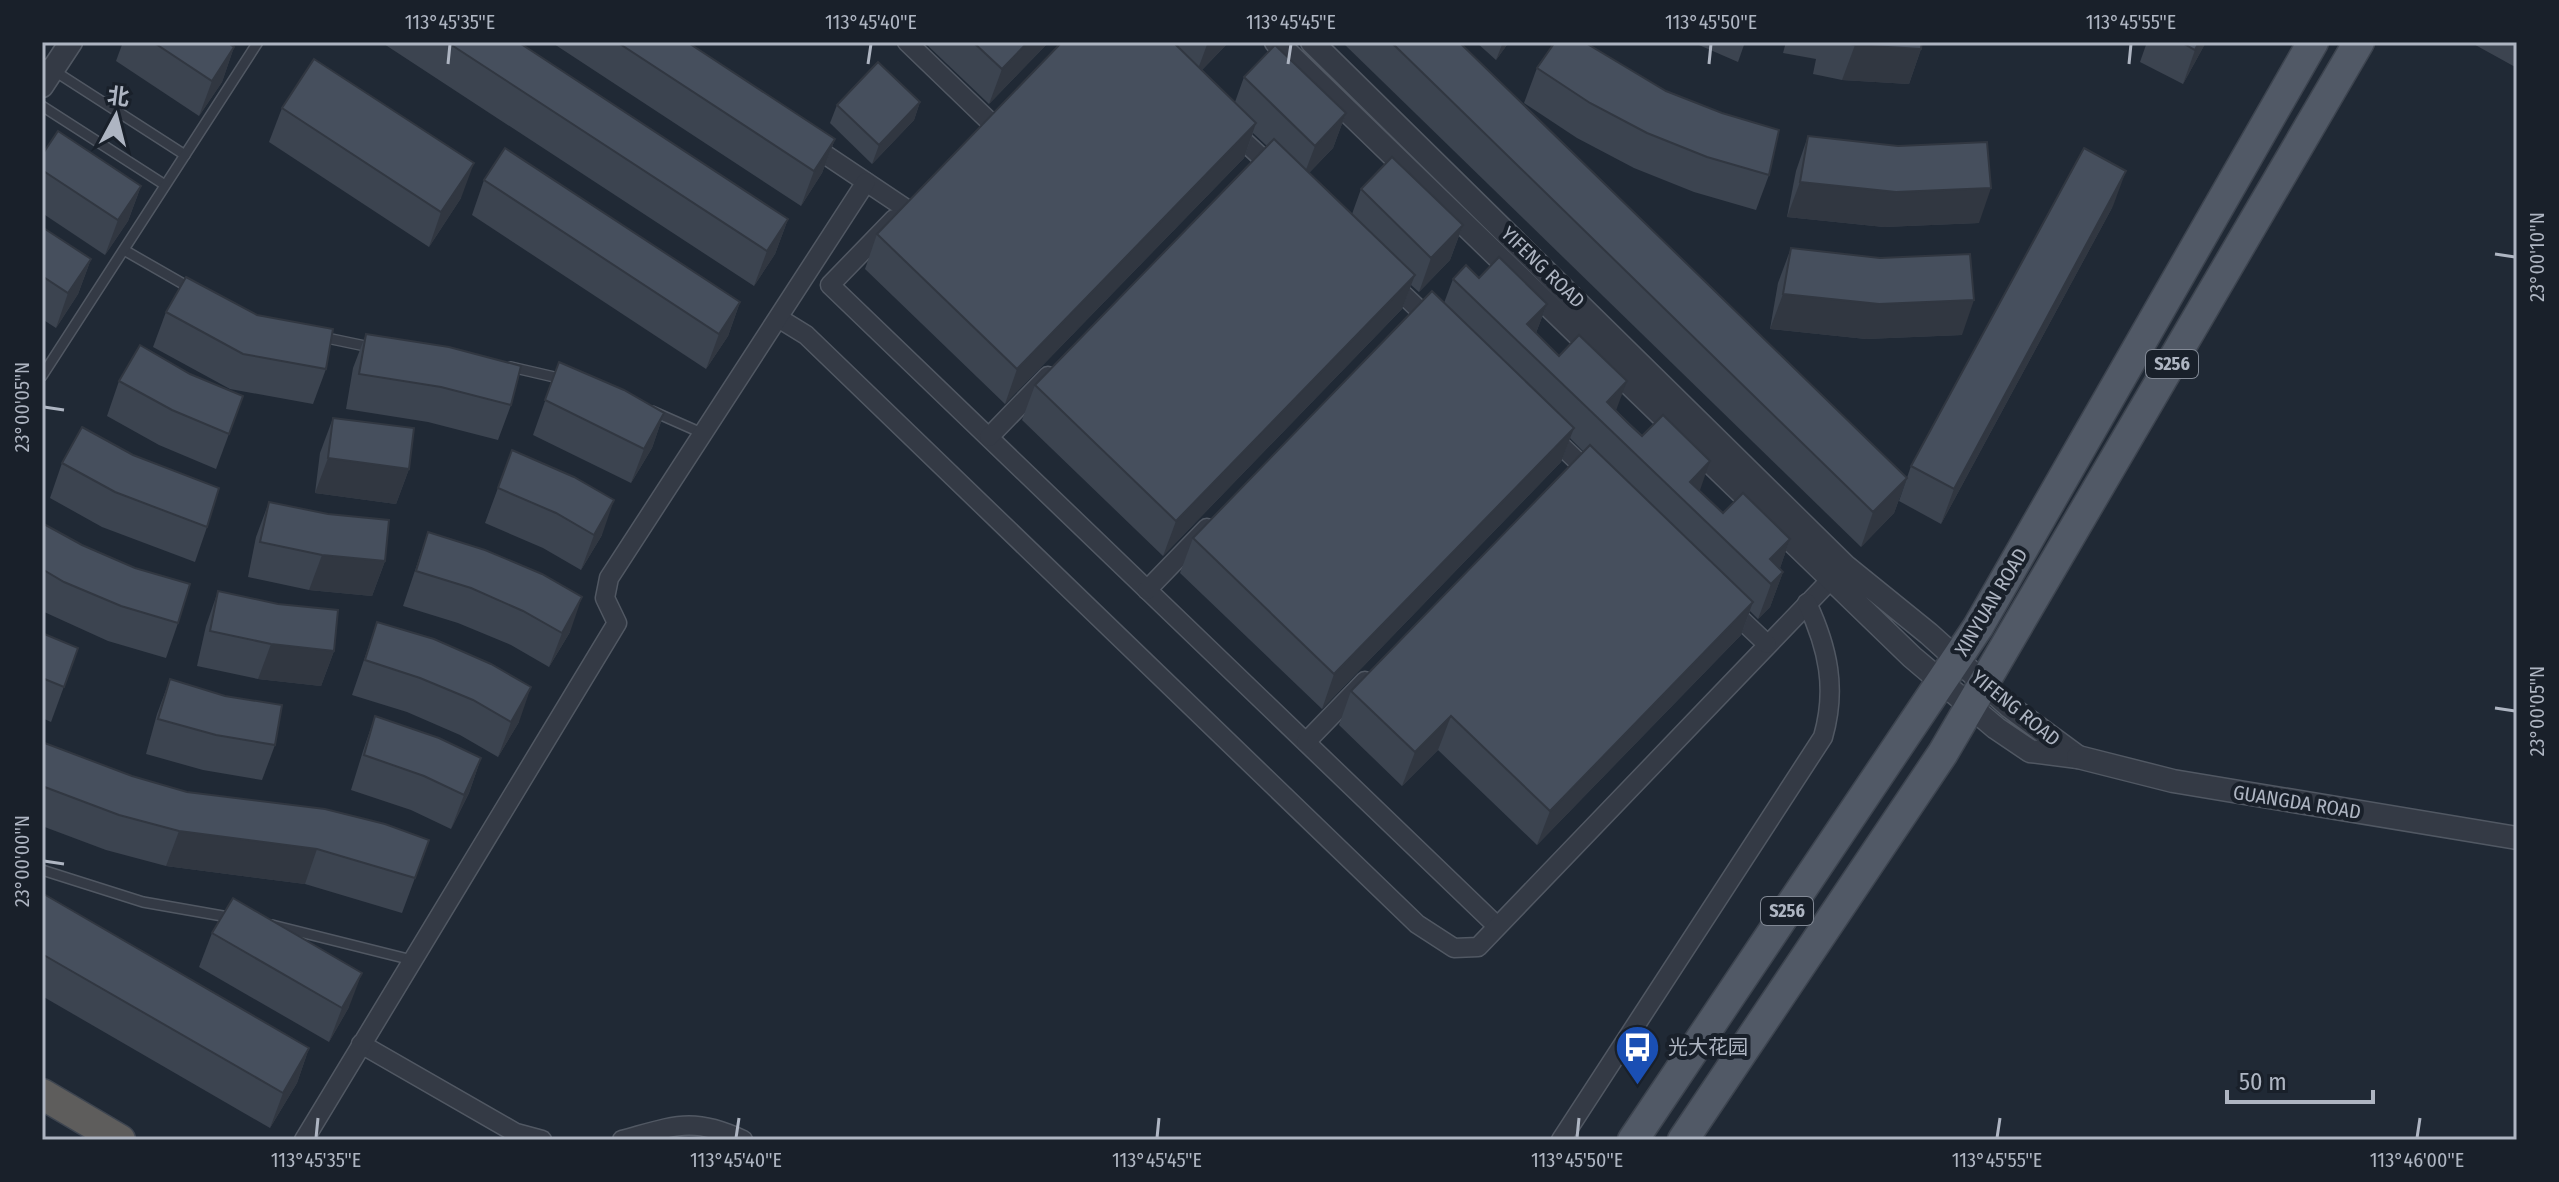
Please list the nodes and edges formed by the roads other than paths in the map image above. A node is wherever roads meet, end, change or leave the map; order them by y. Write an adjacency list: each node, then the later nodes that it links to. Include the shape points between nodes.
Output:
1 (71, 42): 8 (street)
2 (258, 42): 13 (lane)
3 (907, 42): 12 (street, via 994,116)
4 (1276, 42): 34 (street, YIFENG ROAD)
5 (1312, 42): 34 (street, YIFENG ROAD)
6 (2313, 42): 40 (main road, XINYUAN ROAD / S256)
7 (2359, 42): 41 (main road, XINYUAN ROAD / S256)
8 (45, 73): 13 (lane)
9 (42, 106): 16 (lane)
10 (1215, 114): 14 (street, via 1255,163)
11 (801, 138): 15 (street)
12 (972, 138)
13 (185, 155): 16 (lane)
14 (1283, 179)
15 (866, 182): 20 (street); 31 (street, via 910,203 830,285)
16 (165, 185): 17 (lane)
17 (124, 250): 19 (lane); 26 (lane)
18 (1374, 266): 21 (street, via 1414,315)
19 (201, 293)
20 (780, 319): 30 (street); 48 (street, via 806,335 1417,924 1454,948 1478,947)
21 (1442, 331)
22 (311, 334): 23 (lane)
23 (383, 349)
24 (1065, 359): 31 (street)
25 (492, 364): 27 (lane)
26 (42, 376)
27 (570, 382)
28 (645, 408): 30 (lane)
29 (1533, 418): 32 (street, via 1572,468)
30 (704, 434): 49 (street, via 609,578 605,598 617,623)
31 (989, 437): 35 (street)
32 (1600, 483)
33 (1223, 511): 35 (street)
34 (1837, 573): 37 (street); 40 (street, YIFENG ROAD)
35 (1147, 590): 42 (street)
36 (1712, 591): 38 (street)
37 (1807, 603): 38 (street); 57 (street, via 1830,670 1831,709 1823,737)
38 (1767, 644): 48 (street)
39 (1382, 664): 42 (street)
40 (1949, 671): 41 (street, YIFENG ROAD); 58 (main road, XINYUAN ROAD / S256)
41 (1978, 696): 43 (street, YIFENG ROAD); 59 (main road, XINYUAN ROAD / S256)
42 (1306, 742): 48 (street)
43 (2078, 757): 44 (street, GUANGDA ROAD, via 2173,781)
44 (2517, 838)
45 (42, 870): 46 (lane, via 143,902)
46 (245, 919)
47 (259, 922): 49 (lane)
48 (1497, 926)
49 (412, 960): 50 (street)
50 (361, 1044): 53 (street); 54 (street, via 516,1133)
51 (42, 1094): 52 (highway)
52 (120, 1140)
53 (304, 1140)
54 (542, 1140)
55 (622, 1140): 56 (street, via 706,1124)
56 (743, 1140)
57 (1561, 1140)
58 (1633, 1140)
59 (1683, 1140)

